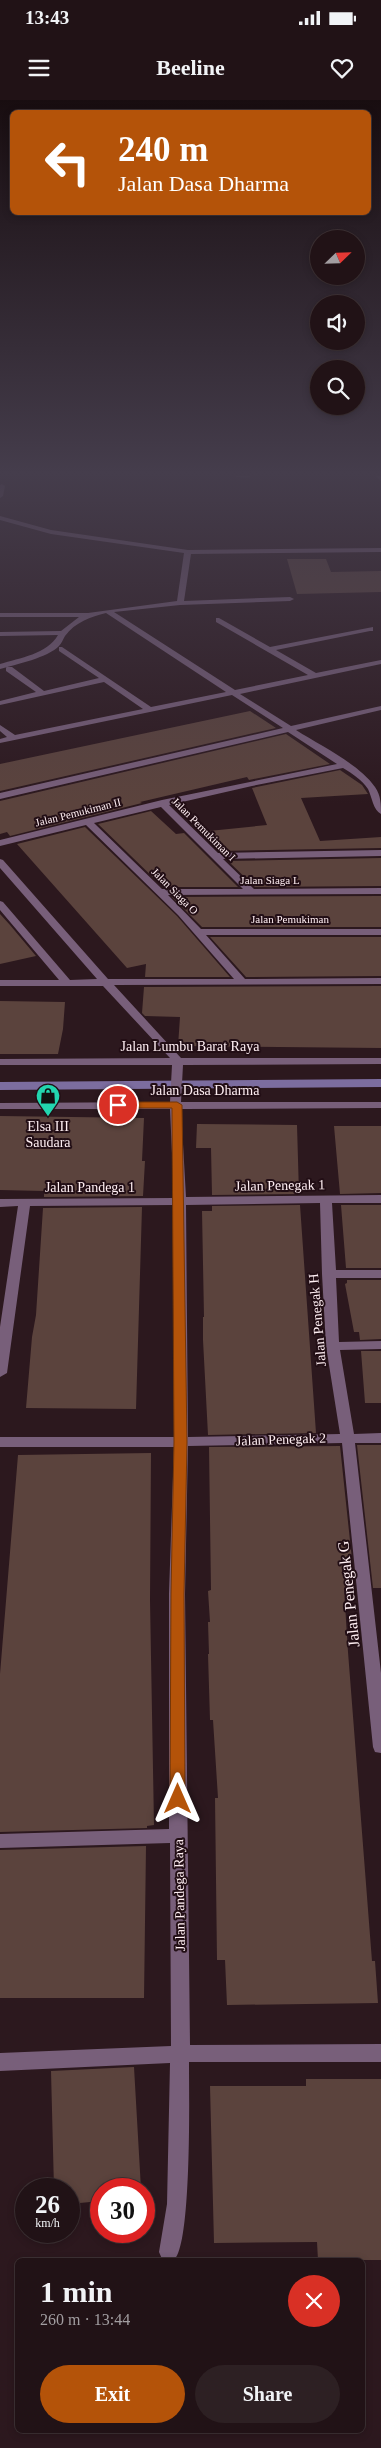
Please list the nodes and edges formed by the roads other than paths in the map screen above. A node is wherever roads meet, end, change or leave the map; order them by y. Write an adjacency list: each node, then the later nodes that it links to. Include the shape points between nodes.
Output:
1 (183, 586): 3 (street)
2 (290, 599): 3 (street)
3 (180, 602): 4 (street)
4 (107, 611): 6 (street); 19 (street)
5 (0, 615): 6 (street)
6 (88, 615): 9 (street)
7 (219, 620): 12 (street)
8 (370, 629): 12 (street)
9 (63, 633): 10 (street); 14 (street, via 56,645 44,652)
10 (0, 634)
11 (62, 649): 17 (street)
12 (269, 649): 16 (street)
13 (381, 662): 16 (street)
14 (0, 667)
15 (8, 669): 18 (street)
16 (316, 676): 19 (street)
17 (105, 679): 18 (street); 22 (street)
18 (42, 693): 20 (street)
19 (232, 693): 22 (street); 26 (street)
20 (0, 702)
21 (381, 708): 23 (street)
22 (150, 710): 27 (street)
23 (366, 711): 24 (street); 26 (street)
24 (381, 720)
25 (0, 727): 27 (street)
26 (287, 728): 29 (street); 30 (street)
27 (13, 738): 28 (street)
28 (0, 741)
29 (344, 764): 31 (street, Jalan Pemukiman II); 32 (street, via 359,774 372,789)
30 (0, 796)
31 (162, 804): 33 (street, Jalan Pemukiman II); 36 (street, Jalan Pemukiman I)
32 (381, 811)
33 (88, 822): 34 (street, Jalan Pemukiman II); 39 (street, Jalan Siaga O)
34 (0, 843)
35 (381, 853): 36 (street)
36 (215, 856): 40 (street, Jalan Pemukiman I)
37 (0, 862): 46 (street)
38 (381, 891): 40 (street, Jalan Siaga L)
39 (160, 892): 40 (street, Jalan Siaga L); 42 (street, Jalan Siaga O)
40 (252, 892)
41 (0, 904): 48 (street)
42 (198, 932): 43 (street, Jalan Pemukiman); 44 (street, Jalan Siaga O)
43 (381, 932)
44 (242, 981): 45 (street); 46 (street)
45 (381, 981)
46 (105, 982): 48 (street); 51 (street)
47 (0, 983): 48 (street)
48 (68, 984)
49 (381, 1061): 51 (street, Jalan Lumbu Barat Raya)
50 (0, 1062): 51 (street, Jalan Lumbu Barat Raya)
51 (177, 1066): 52 (street, Jalan Pandega Raya)
52 (176, 1099): 53 (street, Jalan Dasa Dharma); 54 (street, Jalan Dasa Dharma); 57 (street, Jalan Pandega Raya)
53 (381, 1105)
54 (0, 1106)
55 (326, 1199): 56 (street, Jalan Penegak 1); 57 (street, Jalan Penegak 1); 60 (street, Jalan Penegak H)
56 (381, 1199)
57 (180, 1202): 59 (street, Jalan Pandega 1); 68 (street, Jalan Pandega Raya)
58 (0, 1203): 59 (street, Jalan Pandega 1)
59 (24, 1203): 64 (street)
60 (328, 1274): 61 (street); 63 (street, Jalan Penegak H)
61 (381, 1274)
62 (381, 1345): 63 (street)
63 (332, 1346): 65 (street, Jalan Penegak H)
64 (0, 1373)
65 (348, 1438): 66 (street, Jalan Penegak 2); 68 (street, Jalan Penegak 2); 69 (street, Jalan Penegak G)
66 (381, 1438)
67 (0, 1442): 68 (street, Jalan Penegak 2)
68 (181, 1442): 71 (street, Jalan Pandega Raya, via 177,1594)
69 (379, 1706): 70 (street, Jalan Penegak G)
70 (381, 1747)
71 (178, 1836): 72 (street); 74 (street, Jalan Pandega Raya)
72 (0, 1841)
73 (381, 2053): 74 (street)
74 (181, 2054): 75 (street); 76 (street, Jalan Pandega Raya, via 176,2204)
75 (0, 2062)
76 (169, 2252)

